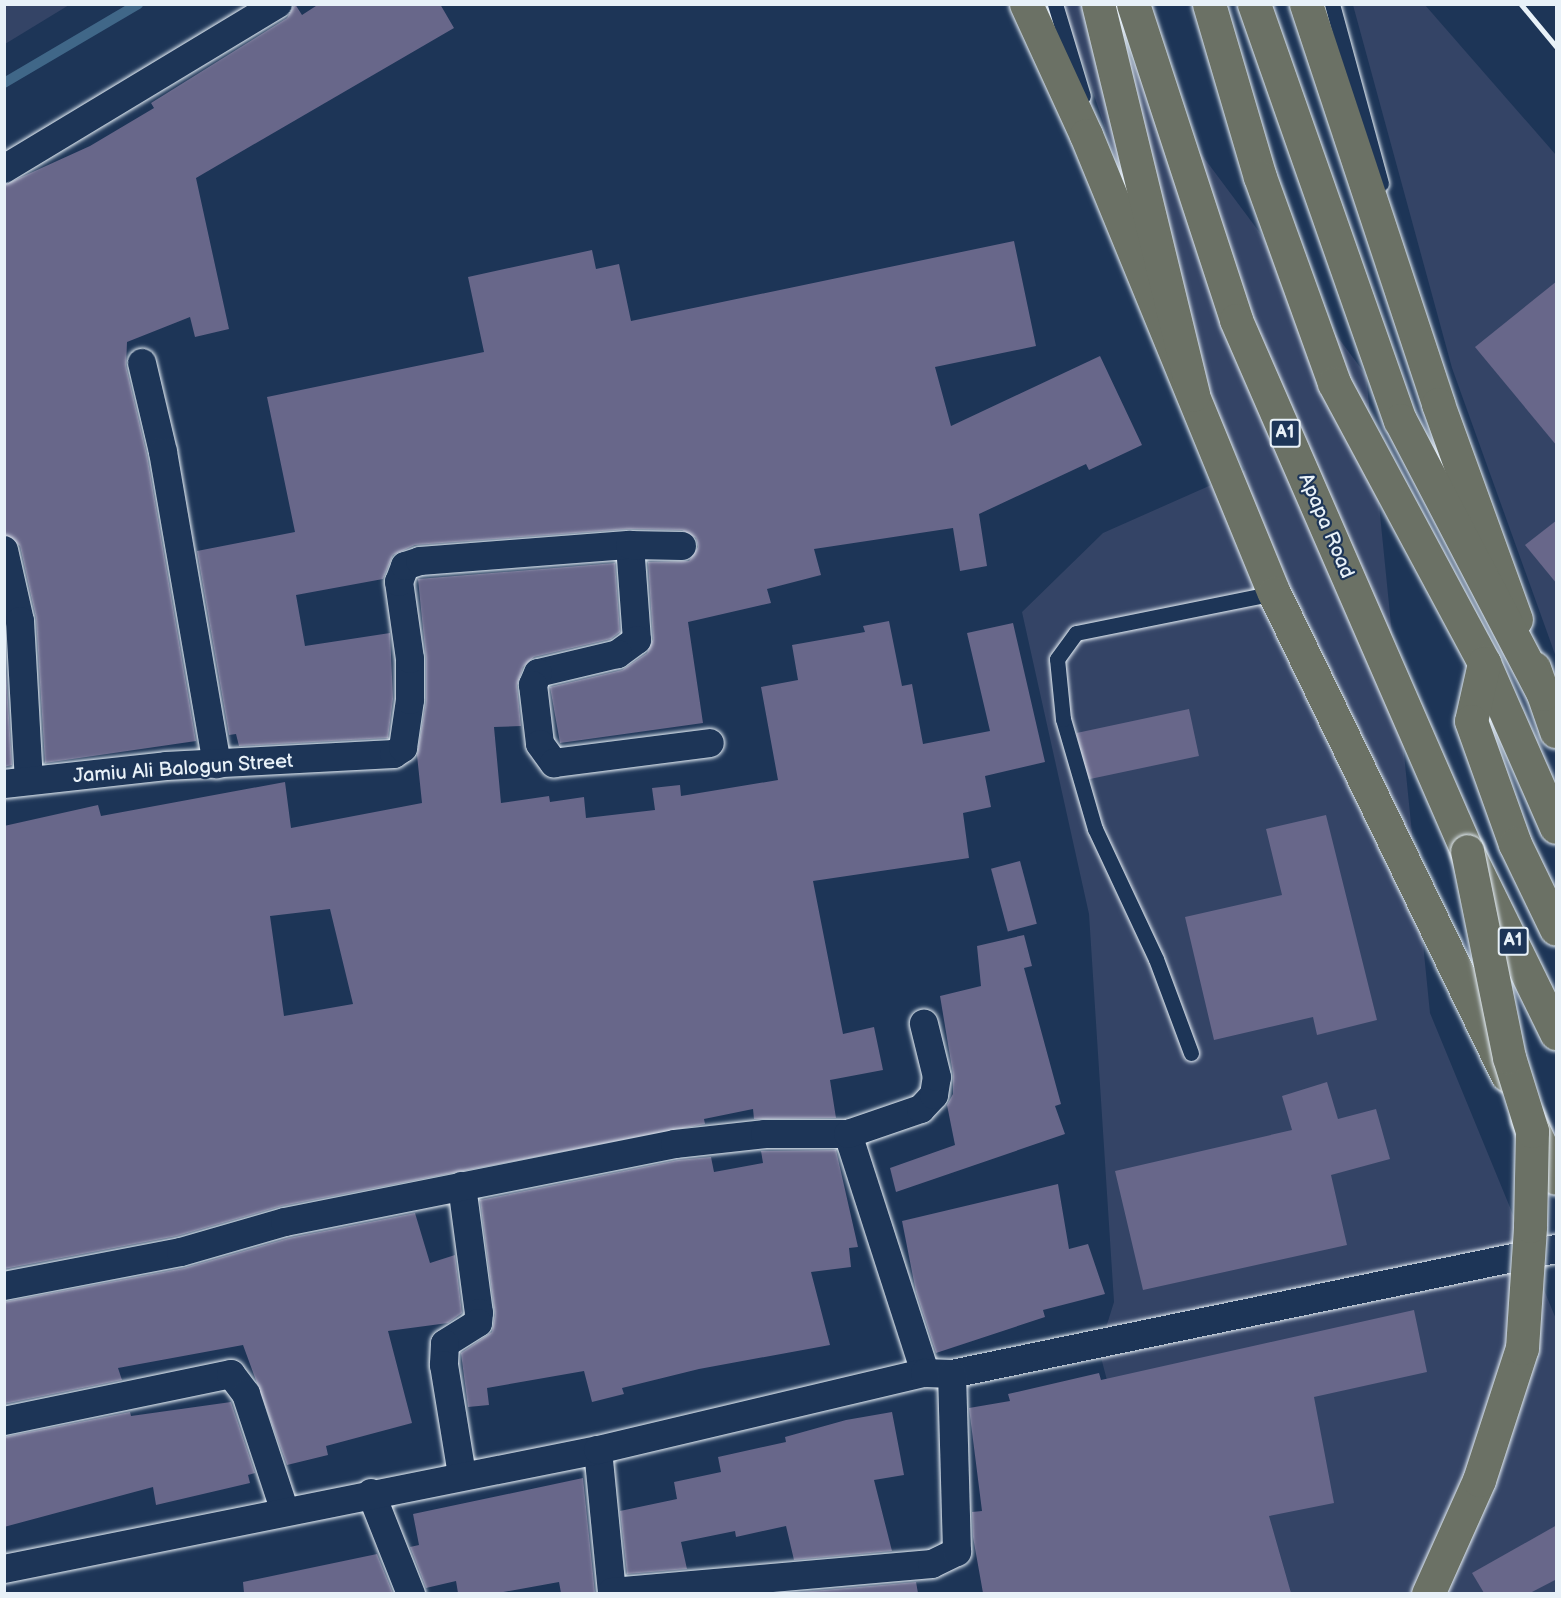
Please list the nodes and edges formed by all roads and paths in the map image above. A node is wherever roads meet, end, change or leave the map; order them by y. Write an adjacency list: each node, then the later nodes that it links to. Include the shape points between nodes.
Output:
1 (278, 4): 11 (street)
2 (1026, 4): 10 (main road)
3 (1054, 4): 10 (lane, via 1082,92)
4 (1098, 4): 14 (main road)
5 (1133, 4): 27 (main road, Apapa Road / A1, via 1236,320)
6 (1209, 4): 20 (main road, via 1260,177 1334,383)
7 (1254, 4): 21 (main road, via 1400,420)
8 (1306, 4): 12 (main road)
9 (1332, 4): 12 (lane, via 1391,218)
10 (1086, 135): 14 (main road)
11 (4, 169)
12 (1401, 292): 21 (main road)
13 (142, 363): 24 (street, via 163,452)
14 (1193, 395): 18 (main road)
15 (630, 545): 16 (street); 23 (street, via 637,640 618,654 538,673 533,695 540,744 554,763); 24 (street, Jamiu Ali Balogun Street, via 420,561 405,566 399,582 410,659 410,700 403,748 361,758)
16 (681, 546)
17 (4, 550): 19 (street, via 20,621)
18 (1274, 593): 31 (lane, via 1076,633 1056,659 1063,719 1095,829 1155,959); 33 (main road)
19 (11, 652): 25 (street)
20 (1484, 663): 26 (main road); 28 (main road, via 1472,722 1515,844)
21 (1543, 694): 22 (main road)
22 (1557, 731)
23 (710, 743)
24 (217, 764): 25 (street, Jamiu Ali Balogun Street)
25 (17, 783)
26 (1557, 827)
27 (1467, 851): 30 (main road, Apapa Road / A1, bridge); 46 (main road, bridge, via 1509,1057 1532,1131 1530,1226 1522,1348 1479,1480)
28 (1557, 929)
29 (924, 1024): 32 (street, via 937,1077 933,1095 921,1109)
30 (1557, 1033)
31 (1191, 1053)
32 (848, 1134): 34 (street, via 765,1134 675,1144); 37 (street)
33 (1557, 1179)
34 (462, 1186): 36 (street, via 285,1222 181,1252); 40 (street, via 478,1323 445,1344 444,1365)
35 (1557, 1249): 37 (street)
36 (4, 1286)
37 (939, 1373): 39 (street); 45 (street, via 957,1552 932,1564)
38 (4, 1421): 42 (street, via 231,1374 246,1394)
39 (598, 1450): 40 (street); 45 (street)
40 (462, 1475): 41 (street)
41 (371, 1493): 42 (street); 44 (street)
42 (284, 1509): 43 (street)
43 (4, 1569)
44 (411, 1593)
45 (612, 1593)
46 (1428, 1593)

